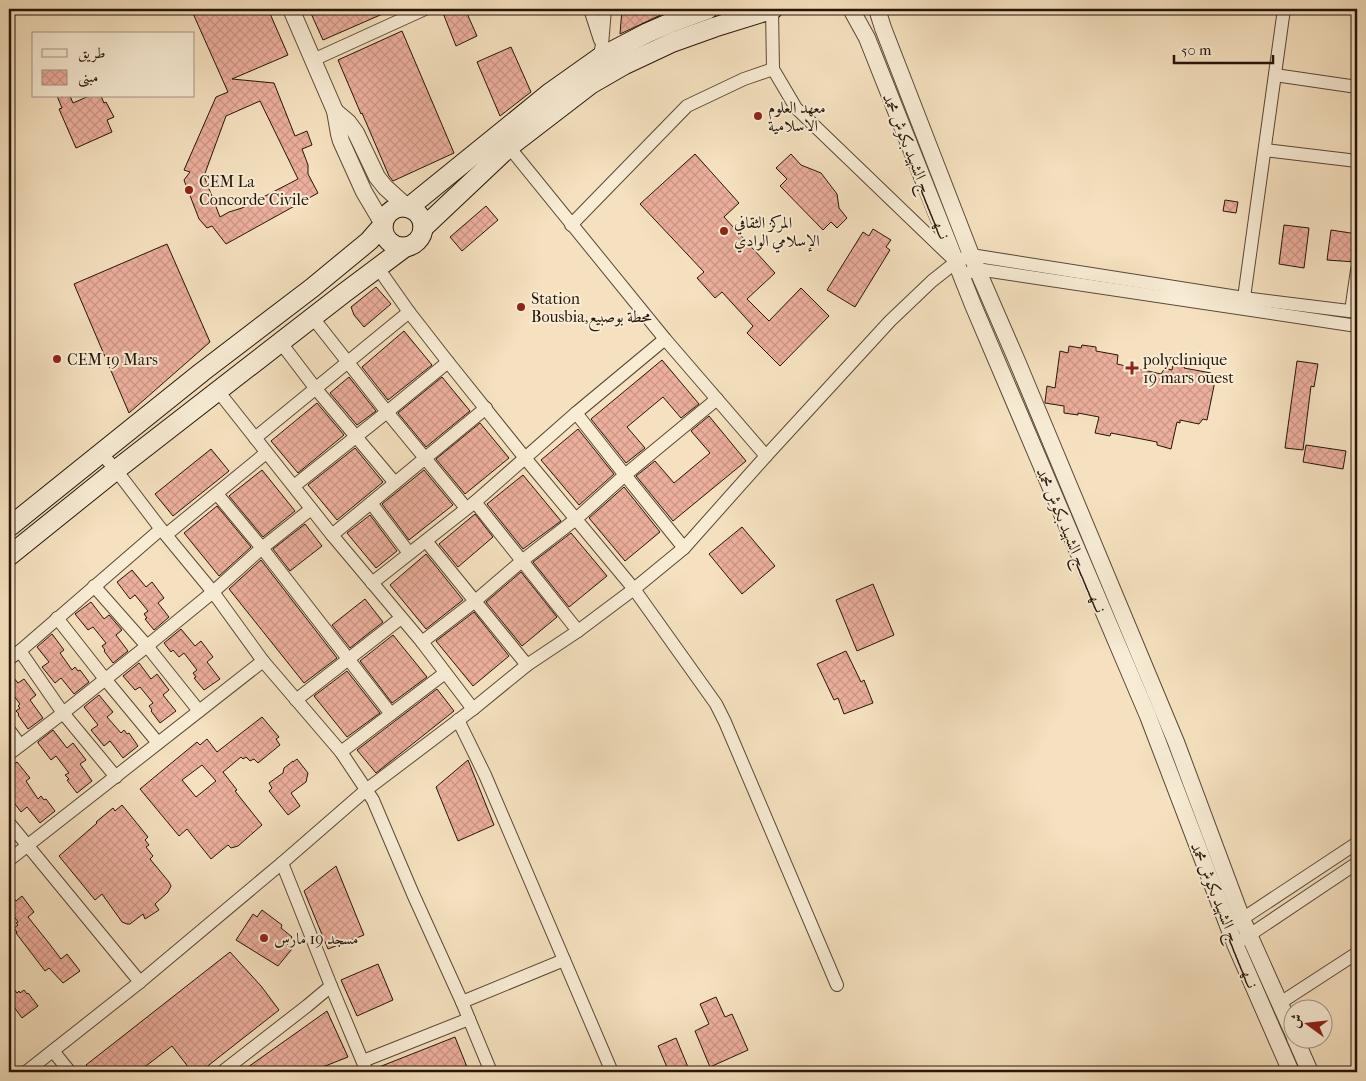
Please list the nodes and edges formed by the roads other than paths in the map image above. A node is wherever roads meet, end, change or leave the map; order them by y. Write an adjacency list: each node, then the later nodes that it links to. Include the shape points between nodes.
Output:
1 (291, 9): 13 (street)
2 (425, 9): 10 (street)
3 (590, 9): 12 (street)
4 (605, 9): 12 (street)
5 (708, 9): 11 (main road)
6 (772, 9): 14 (street); 18 (main road, via 673,42 624,65 591,84)
7 (851, 9): 28 (street, نـــهـــــــــــج الشهيد بكوش محمد, via 866,38)
8 (877, 9): 26 (street, نـــهـــــــــــج الشهيد بكوش محمد)
9 (1284, 9): 15 (street)
10 (406, 13): 13 (street)
11 (670, 16): 12 (main road, via 647,33)
12 (600, 52): 21 (main road)
13 (313, 60): 17 (street)
14 (773, 69): 23 (street, via 687,106); 28 (street, via 796,108)
15 (1275, 75): 16 (street); 19 (street)
16 (1357, 86)
17 (335, 112): 21 (street, via 356,132 377,177); 22 (street, via 340,138)
18 (509, 147): 23 (street); 24 (main road)
19 (1265, 150): 20 (street); 30 (street)
20 (1357, 161)
21 (407, 207): 22 (main road, via 394,209); 24 (main road, via 418,213)
22 (383, 225): 25 (main road, via 388,242); 47 (main road, via 369,241 312,288)
23 (571, 225): 35 (street)
24 (423, 228): 25 (main road, via 420,239)
25 (404, 248): 27 (main road)
26 (974, 262): 28 (street); 30 (street); 106 (street, نـــهـــــــــــج الشهيد بكوش محمد, via 1176,742)
27 (378, 268): 31 (street); 33 (main road)
28 (958, 268): 49 (street, via 932,281 890,321); 106 (street, نـــهـــــــــــج الشهيد بكوش محمد)
29 (1357, 270): 32 (street)
30 (1243, 304): 32 (street); 34 (street)
31 (408, 312): 37 (street); 38 (street)
32 (1354, 312)
33 (313, 318): 36 (main road); 37 (street)
34 (1357, 326)
35 (665, 339): 41 (street); 44 (street)
36 (281, 343): 39 (street); 40 (main road)
37 (348, 362): 39 (street); 43 (street)
38 (448, 362): 42 (street); 43 (street)
39 (316, 389): 45 (street); 46 (street)
40 (218, 391): 46 (street); 52 (main road)
41 (717, 399): 49 (street); 53 (street)
42 (486, 408): 50 (street); 51 (street)
43 (387, 412): 45 (street); 50 (street)
44 (576, 412): 51 (street); 53 (street)
45 (356, 437): 54 (street); 55 (street)
46 (255, 438): 48 (street)
47 (101, 453): 52 (street); 61 (main road)
48 (266, 453): 55 (street); 56 (street)
49 (766, 456): 66 (street)
50 (424, 458): 54 (street); 58 (street)
51 (525, 458): 58 (street); 60 (street)
52 (116, 470): 62 (street); 68 (main road)
53 (625, 475): 60 (street); 66 (street)
54 (395, 483): 57 (street)
55 (294, 486): 59 (street)
56 (217, 494): 62 (street); 65 (street)
57 (371, 503): 63 (street); 67 (street)
58 (471, 505): 64 (street); 69 (street)
59 (311, 509): 63 (street); 65 (street)
60 (576, 519): 69 (street); 72 (street)
61 (9, 527)
62 (164, 532): 71 (street); 73 (street)
63 (332, 535): 70 (street)
64 (426, 541): 67 (street); 74 (street)
65 (262, 548): 73 (street); 82 (street)
66 (684, 548): 72 (street)
67 (409, 553): 70 (street)
68 (9, 556)
69 (523, 560): 74 (street); 77 (street)
70 (372, 583): 76 (street)
71 (94, 586): 75 (street); 79 (street)
72 (634, 589): 77 (street); 111 (street, via 716,704)
73 (213, 592): 79 (street); 83 (street)
74 (474, 602): 78 (street); 84 (street)
75 (57, 618): 80 (street); 86 (street)
76 (401, 618): 78 (street); 82 (street)
77 (578, 631): 84 (street)
78 (422, 642): 85 (street)
79 (147, 646): 86 (street); 89 (street)
80 (20, 651): 81 (street); 90 (street)
81 (9, 659)
82 (349, 659): 87 (street); 91 (street)
83 (264, 661): 87 (street); 89 (street)
84 (527, 665): 88 (street)
85 (445, 673): 88 (street); 91 (street)
86 (105, 679): 90 (street); 94 (street)
87 (296, 700): 96 (street)
88 (473, 709): 92 (street)
89 (199, 711): 94 (street)
90 (63, 713): 95 (street); 98 (street)
91 (391, 714): 96 (street)
92 (458, 720): 99 (street); 109 (street)
93 (9, 730): 95 (street)
94 (158, 743): 98 (street)
95 (20, 745): 97 (street)
96 (341, 752): 99 (street)
97 (9, 754)
98 (116, 776): 102 (street)
99 (366, 790): 104 (street); 113 (street)
100 (9, 823): 102 (street)
101 (1357, 843): 106 (street)
102 (27, 846): 103 (street); 110 (street)
103 (9, 860)
104 (282, 863): 110 (street); 112 (street)
105 (1357, 863): 107 (street)
106 (1235, 923): 107 (street, نـــهـــــــــــج الشهيد بكوش محمد)
107 (1242, 940): 114 (street, نـــهـــــــــــج الشهيد بكوش محمد); 125 (street, نـــهـــــــــــج الشهيد بكوش محمد)
108 (1357, 953): 114 (street)
109 (564, 960): 113 (street); 124 (street)
110 (140, 982): 118 (street)
111 (837, 985)
112 (331, 986): 119 (street); 122 (street)
113 (462, 1002): 116 (street)
114 (1280, 1003): 115 (street, نـــهـــــــــــج الشهيد بكوش محمد)
115 (1284, 1012)
116 (469, 1019): 119 (street); 123 (street)
117 (1299, 1048): 126 (street)
118 (53, 1051): 120 (street); 121 (street)
119 (365, 1067)
120 (26, 1072)
121 (70, 1072)
122 (222, 1072)
123 (491, 1072)
124 (612, 1072)
125 (1291, 1072)
126 (1310, 1072)

